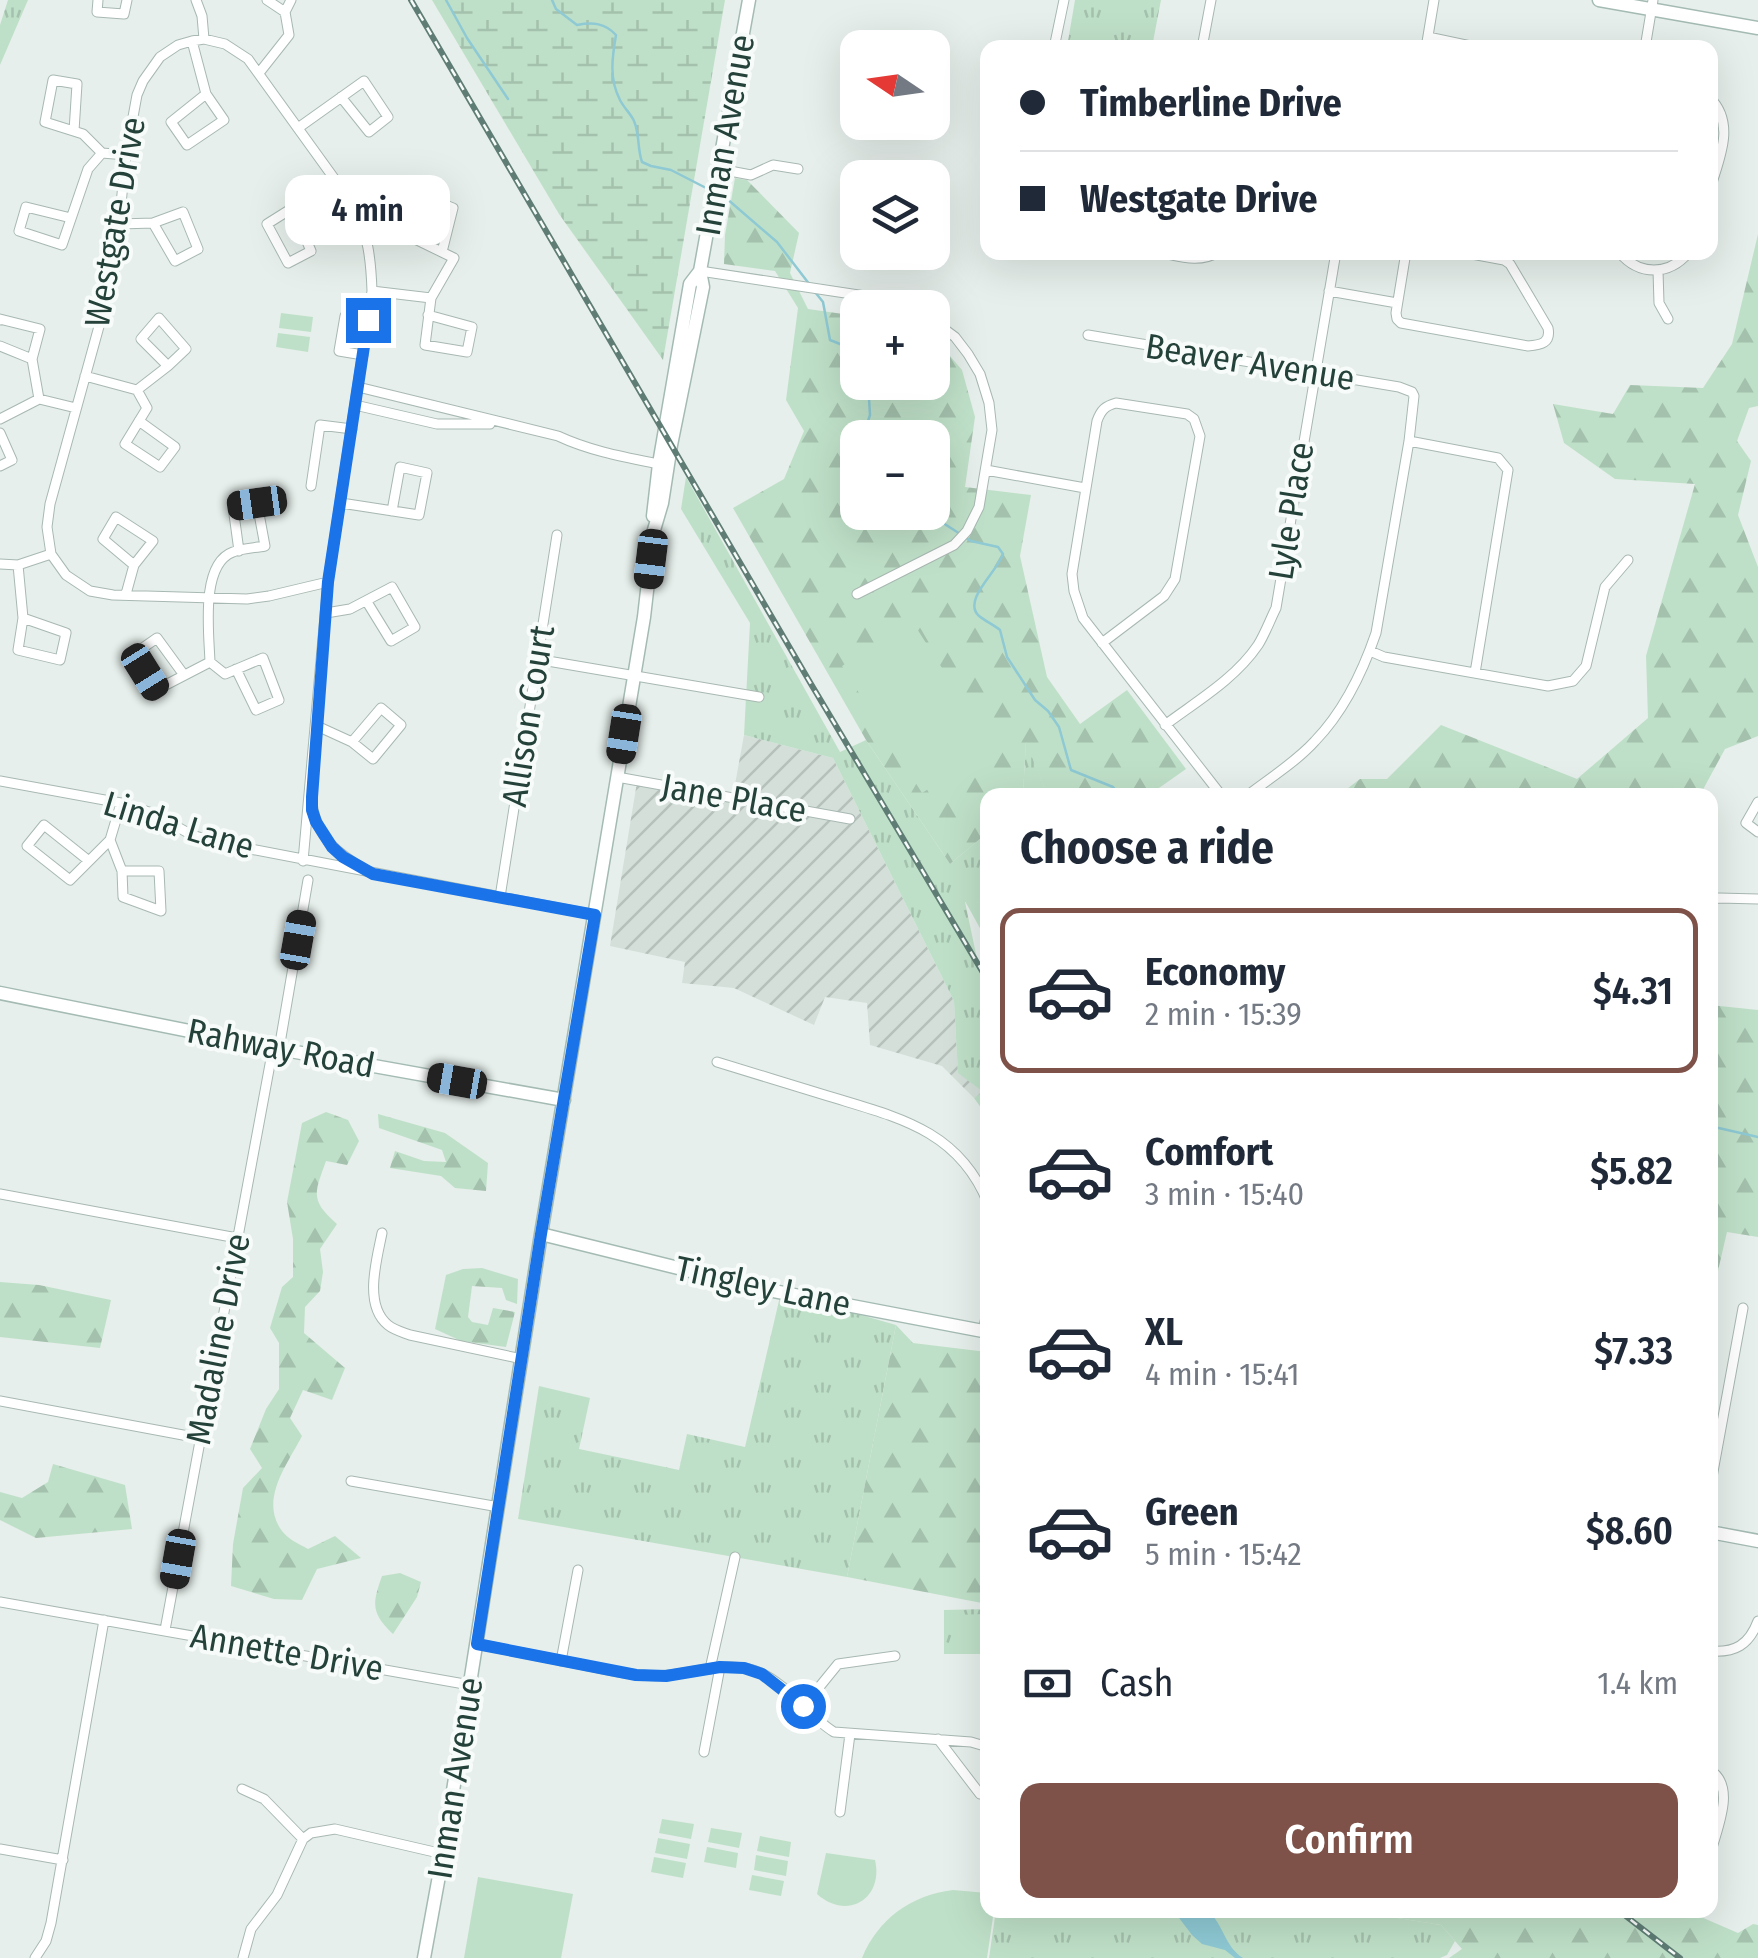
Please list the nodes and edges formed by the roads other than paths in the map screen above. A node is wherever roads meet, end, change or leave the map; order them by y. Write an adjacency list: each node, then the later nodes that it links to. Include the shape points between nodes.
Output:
1 (98, 0): 2 (street, via 98,12 124,14)
2 (126, 0)
3 (196, 0): 14 (street)
4 (267, 0): 12 (street)
5 (292, 0): 12 (street)
6 (749, 0): 29 (main road, Inman Avenue)
7 (1064, 0): 15 (street)
8 (1211, 0): 16 (street)
9 (1434, 0): 17 (street)
10 (1599, 0): 11 (main road)
11 (1652, 5): 13 (main road); 18 (street)
12 (285, 12): 20 (street, via 288,35)
13 (1758, 28)
14 (204, 39): 19 (street, Westgate Drive); 20 (street, via 232,46)
15 (1056, 40)
16 (1204, 40)
17 (1426, 40)
18 (1645, 40)
19 (192, 41): 21 (street); 27 (street, Westgate Drive, via 166,53 146,74)
20 (258, 73): 24 (street)
21 (206, 94): 21 (street, via 171,122 187,145 224,120)
22 (341, 97): 22 (street, via 364,81 388,117 369,132); 24 (street)
23 (1718, 109): 28 (street, via 1725,132)
24 (298, 128): 31 (street)
25 (74, 131): 25 (street, via 46,122 53,80 77,84); 26 (street)
26 (102, 153): 27 (street); 33 (street, via 88,169)
27 (126, 155): 35 (street, Westgate Drive)
28 (1718, 159)
29 (720, 169): 30 (street, via 751,175 773,165); 42 (main road, Inman Avenue)
30 (798, 169)
31 (337, 180): 32 (street); 44 (street, via 364,224)
32 (293, 209): 32 (street, via 268,224 288,263 311,252)
33 (71, 218): 33 (street, via 62,245 19,232 26,207)
34 (153, 223): 34 (street, via 175,261 198,249 183,212); 35 (street)
35 (120, 224): 60 (street, Westgate Drive)
36 (442, 252): 36 (street, via 415,239 433,200 453,208); 47 (street, via 454,258)
37 (1335, 260): 45 (street, Lyle Place)
38 (1404, 260): 48 (street)
39 (1502, 260): 48 (street, via 1548,328 1540,346 1406,324 1397,319)
40 (1627, 260): 43 (street)
41 (1680, 260): 43 (street)
42 (700, 271): 46 (street); 72 (main road, Inman Avenue, via 690,284); 79 (main road, Inman Avenue, via 703,287)
43 (1658, 271): 50 (street, via 1659,303)
44 (372, 291): 47 (street); 52 (street)
45 (1329, 291): 48 (street); 59 (street, Lyle Place)
46 (840, 293)
47 (431, 298): 49 (street)
48 (1396, 304)
49 (428, 315): 49 (street, via 425,345 467,352 472,327)
50 (1668, 319)
51 (0, 320): 57 (street, via 40,328)
52 (368, 320): 56 (street); 56 (street, via 344,316 339,351)
53 (950, 333): 74 (street, via 980,374 990,403)
54 (1088, 335): 59 (street, Beaver Avenue)
55 (0, 346): 57 (street)
56 (362, 355): 61 (street)
57 (32, 359): 63 (street)
58 (168, 366): 58 (street, via 140,338 159,318 186,348); 62 (street)
59 (1314, 373): 71 (street, Beaver Avenue, via 1412,392); 103 (street, Lyle Place, via 1276,608 1240,666)
60 (85, 376): 62 (street); 65 (street, Westgate Drive)
61 (358, 387): 64 (street); 68 (street)
62 (137, 390): 67 (street, via 147,408)
63 (39, 399): 65 (street); 66 (street)
64 (356, 406): 68 (street, via 437,424); 69 (street)
65 (76, 408): 82 (street, Westgate Drive, via 48,510)
66 (0, 419)
67 (140, 421): 67 (street, via 126,444 160,467 175,447)
68 (503, 424): 72 (street)
69 (352, 429): 75 (street, via 320,425); 77 (street)
70 (0, 433): 73 (street, via 12,460)
71 (1409, 441): 95 (street); 99 (street, via 1498,458 1508,470)
72 (659, 464): 79 (main road, Inman Avenue)
73 (0, 466)
74 (986, 470): 76 (street); 89 (street, via 979,508 960,541)
75 (311, 486)
76 (1085, 488): 94 (street, via 1072,574 1083,618); 94 (street, via 1097,421 1108,405 1187,414 1198,426 1174,579 1164,596)
77 (341, 504): 78 (street); 87 (street)
78 (392, 511): 78 (street, via 419,515 427,473 400,467)
79 (654, 530): 101 (main road, Inman Avenue)
80 (557, 535): 96 (street, Allison Court)
81 (239, 550): 81 (street, via 265,546 257,503 233,506); 90 (street, via 218,562)
82 (51, 554): 85 (street); 88 (street, via 81,586)
83 (1628, 560): 99 (street, via 1605,587 1586,666 1573,680 1548,686)
84 (0, 564): 85 (street)
85 (18, 565): 93 (street)
86 (134, 565): 86 (street, via 153,541 116,517 103,539); 88 (street)
87 (328, 582): 90 (street, via 247,599); 92 (street)
88 (126, 594): 90 (street)
89 (857, 594)
90 (208, 596): 97 (street)
91 (367, 602): 91 (street, via 392,587 415,627 391,641); 92 (street)
92 (326, 612): 104 (street)
93 (24, 618): 93 (street, via 18,650 60,660 66,633)
94 (1102, 643): 103 (street)
95 (1370, 651): 99 (street); 110 (street, via 1314,742)
96 (536, 659): 101 (street); 121 (street, Allison Court)
97 (210, 662): 98 (street, via 225,674); 100 (street)
98 (236, 670): 98 (street, via 263,658 279,700 256,710)
99 (1475, 673)
100 (184, 675): 100 (street, via 156,690 134,654 157,638)
101 (634, 676): 102 (street); 107 (main road, Inman Avenue)
102 (759, 696)
103 (1165, 725): 109 (street)
104 (317, 726): 105 (street); 106 (street)
105 (352, 742): 105 (street, via 373,759 401,724 381,708)
106 (313, 774): 116 (street); 119 (street, via 312,810 322,834 343,857)
107 (617, 777): 113 (street, Jane Place); 124 (main road, Inman Avenue)
108 (0, 781): 112 (street, Linda Lane)
109 (1215, 788)
110 (1257, 788)
111 (1758, 802): 114 (street, via 1746,823)
112 (121, 803): 115 (street); 116 (street, Linda Lane, via 192,836)
113 (850, 818)
114 (1758, 832)
115 (110, 840): 117 (street); 118 (street)
116 (304, 860): 119 (street, Linda Lane)
117 (90, 861): 117 (street, via 70,880 27,846 44,826)
118 (122, 871): 118 (street, via 159,870 161,910 123,897)
119 (373, 874): 121 (street, Linda Lane)
120 (308, 880): 126 (street, Madaline Drive)
121 (500, 898): 124 (street, Linda Lane)
122 (1718, 898): 123 (street)
123 (1758, 899)
124 (595, 915): 128 (main road, Inman Avenue)
125 (0, 993): 126 (main road, Rahway Road)
126 (276, 1048): 128 (main road, Rahway Road); 133 (street, Madaline Drive)
127 (717, 1062): 129 (street, via 906,1120 950,1148)
128 (564, 1100): 132 (main road, Inman Avenue)
129 (980, 1188)
130 (0, 1194): 133 (street)
131 (382, 1233): 136 (street, via 374,1294 384,1322 410,1334)
132 (541, 1234): 135 (main road, Tingley Lane, via 763,1289); 136 (main road, Inman Avenue)
133 (237, 1238): 138 (street, Madaline Drive)
134 (1743, 1308): 139 (street)
135 (980, 1330)
136 (522, 1358): 141 (main road, Inman Avenue)
137 (0, 1401): 138 (street)
138 (199, 1438): 149 (street, Madaline Drive)
139 (1718, 1444)
140 (351, 1481): 141 (street)
141 (498, 1507): 150 (main road, Inman Avenue)
142 (1718, 1534): 143 (main road)
143 (1758, 1541)
144 (735, 1557): 154 (street)
145 (578, 1570): 153 (street)
146 (0, 1602): 147 (street, Annette Drive)
147 (104, 1620): 149 (street, Annette Drive); 169 (street)
148 (1758, 1621): 151 (street, via 1748,1642)
149 (164, 1630): 155 (street, Annette Drive)
150 (477, 1644): 153 (street); 155 (main road, Inman Avenue)
151 (1718, 1651)
152 (894, 1656): 156 (street, via 838,1664)
153 (561, 1660): 154 (street, via 636,1675)
154 (715, 1668): 156 (street, via 762,1674); 160 (street)
155 (470, 1684): 168 (main road, Inman Avenue)
156 (803, 1706): 157 (street, via 834,1732)
157 (850, 1734): 158 (street); 164 (street)
158 (938, 1739): 159 (street); 163 (street)
159 (980, 1745)
160 (704, 1752)
161 (1718, 1777): 165 (street, via 1724,1794)
162 (242, 1789): 166 (street, via 264,1799)
163 (980, 1794)
164 (840, 1812)
165 (1718, 1820)
166 (303, 1840): 168 (street, via 335,1830); 171 (street, via 277,1895 251,1928)
167 (0, 1850): 169 (street)
168 (443, 1854): 172 (main road, Inman Avenue)
169 (62, 1860): 170 (street, via 49,1932)
170 (35, 1958)
171 (243, 1958)
172 (424, 1958)

